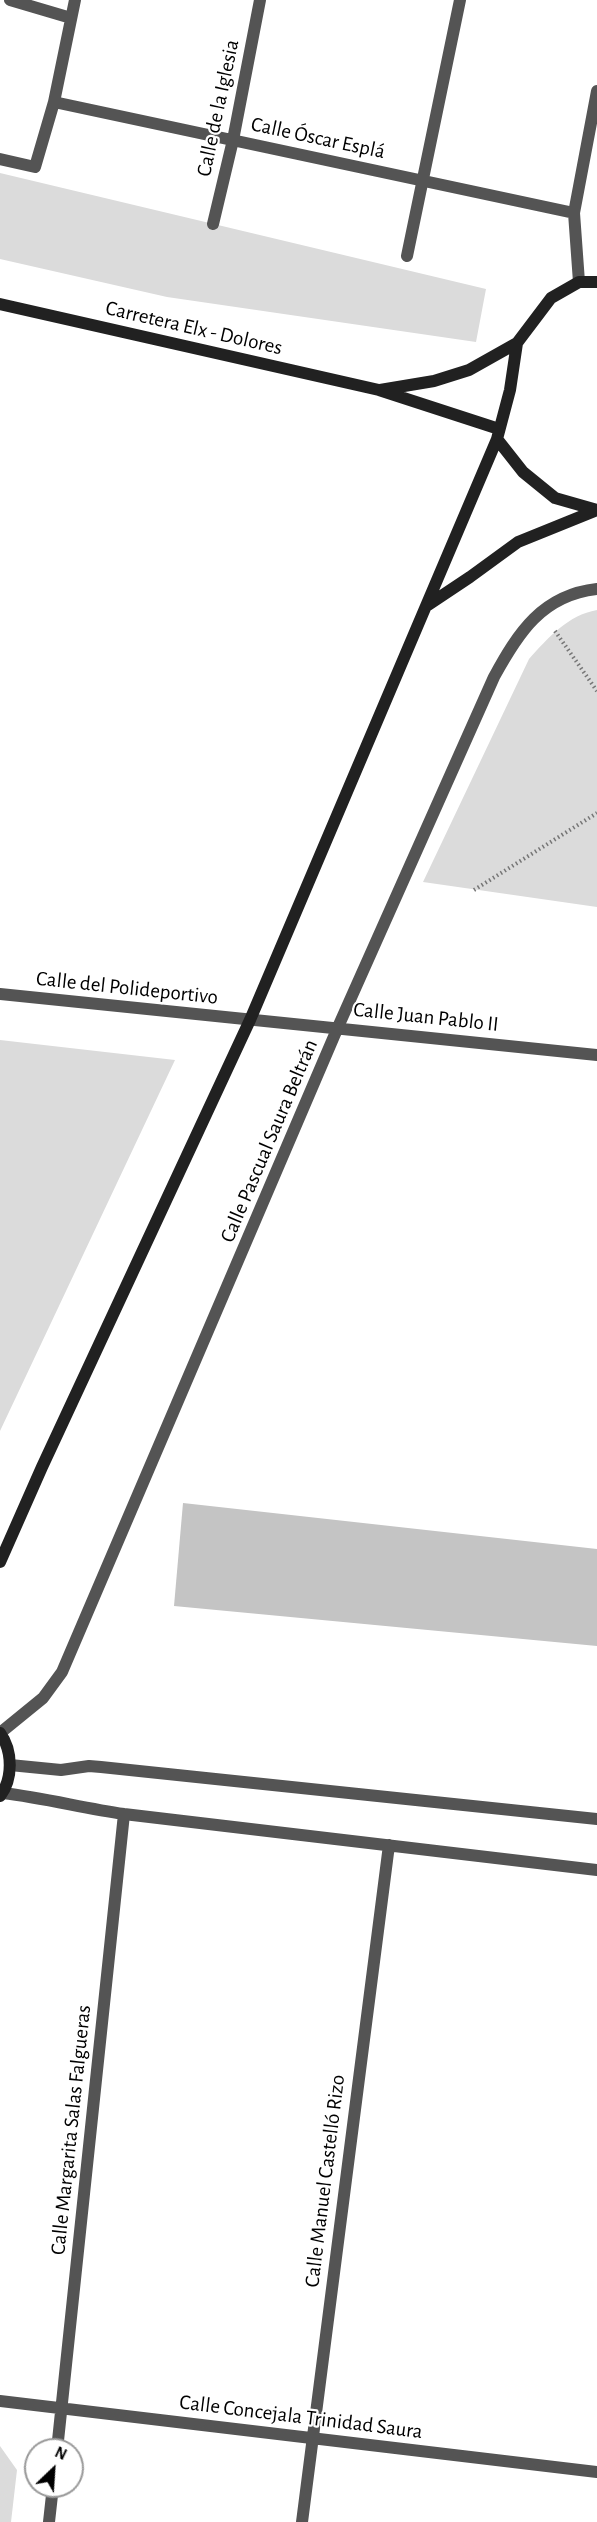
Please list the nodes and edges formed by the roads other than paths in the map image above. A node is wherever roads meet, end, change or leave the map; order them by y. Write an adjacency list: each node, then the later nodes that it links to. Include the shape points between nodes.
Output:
1 (10, 0): 5 (street)
2 (75, 0): 5 (street)
3 (260, 0): 8 (street, Calle de la Iglesia)
4 (459, 0): 10 (street)
5 (71, 18): 7 (street)
6 (597, 91): 11 (street)
7 (54, 102): 8 (street, Calle Óscar Esplá); 9 (street, via 35,167)
8 (233, 140): 10 (street, Calle Óscar Esplá); 12 (street, Calle de la Iglesia)
9 (0, 159)
10 (422, 181): 11 (street, Calle Óscar Esplá); 13 (street)
11 (574, 213): 14 (street)
12 (213, 224)
13 (407, 256)
14 (579, 282): 15 (main road); 17 (main road, via 551,298)
15 (597, 282)
16 (0, 304): 18 (main road, Carretera Elx - Dolores)
17 (517, 343): 18 (main road, via 469,370 434,381); 19 (main road)
18 (379, 390): 19 (main road, Carretera Elx - Dolores)
19 (498, 434): 20 (main road, via 523,472 555,498); 22 (main road)
20 (597, 510): 22 (main road, via 518,542)
21 (597, 589): 25 (street, Calle Pascual Saura Beltrán, via 559,600 532,618 512,645)
22 (428, 605): 24 (main road)
23 (0, 994): 24 (street, Calle del Polideportivo)
24 (250, 1020): 25 (street, Calle Juan Pablo II); 27 (main road)
25 (338, 1028): 26 (street, Calle Juan Pablo II); 28 (street, Calle Pascual Saura Beltrán, via 72,1649 54,1686)
26 (597, 1055)
27 (0, 1562)
28 (0, 1733): 29 (main road, via 10,1755)
29 (9, 1765): 30 (main road, via 10,1775); 32 (street, via 62,1770 101,1767)
30 (1, 1794): 31 (street)
31 (124, 1814): 33 (street); 36 (street, Calle Margarita Salas Falgueras)
32 (597, 1819)
33 (388, 1845): 34 (street); 38 (street, Calle Manuel Castelló Rizo)
34 (597, 1870)
35 (0, 2401): 36 (street, Calle Concejala Trinidad Saura)
36 (61, 2408): 37 (street, Calle Margarita Salas Falgueras); 38 (street, Calle Concejala Trinidad Saura)
37 (58, 2438)
38 (311, 2438): 39 (street, Calle Concejala Trinidad Saura); 42 (street, Calle Manuel Castelló Rizo)
39 (597, 2472)
40 (51, 2498): 41 (street)
41 (49, 2522)
42 (302, 2522)

